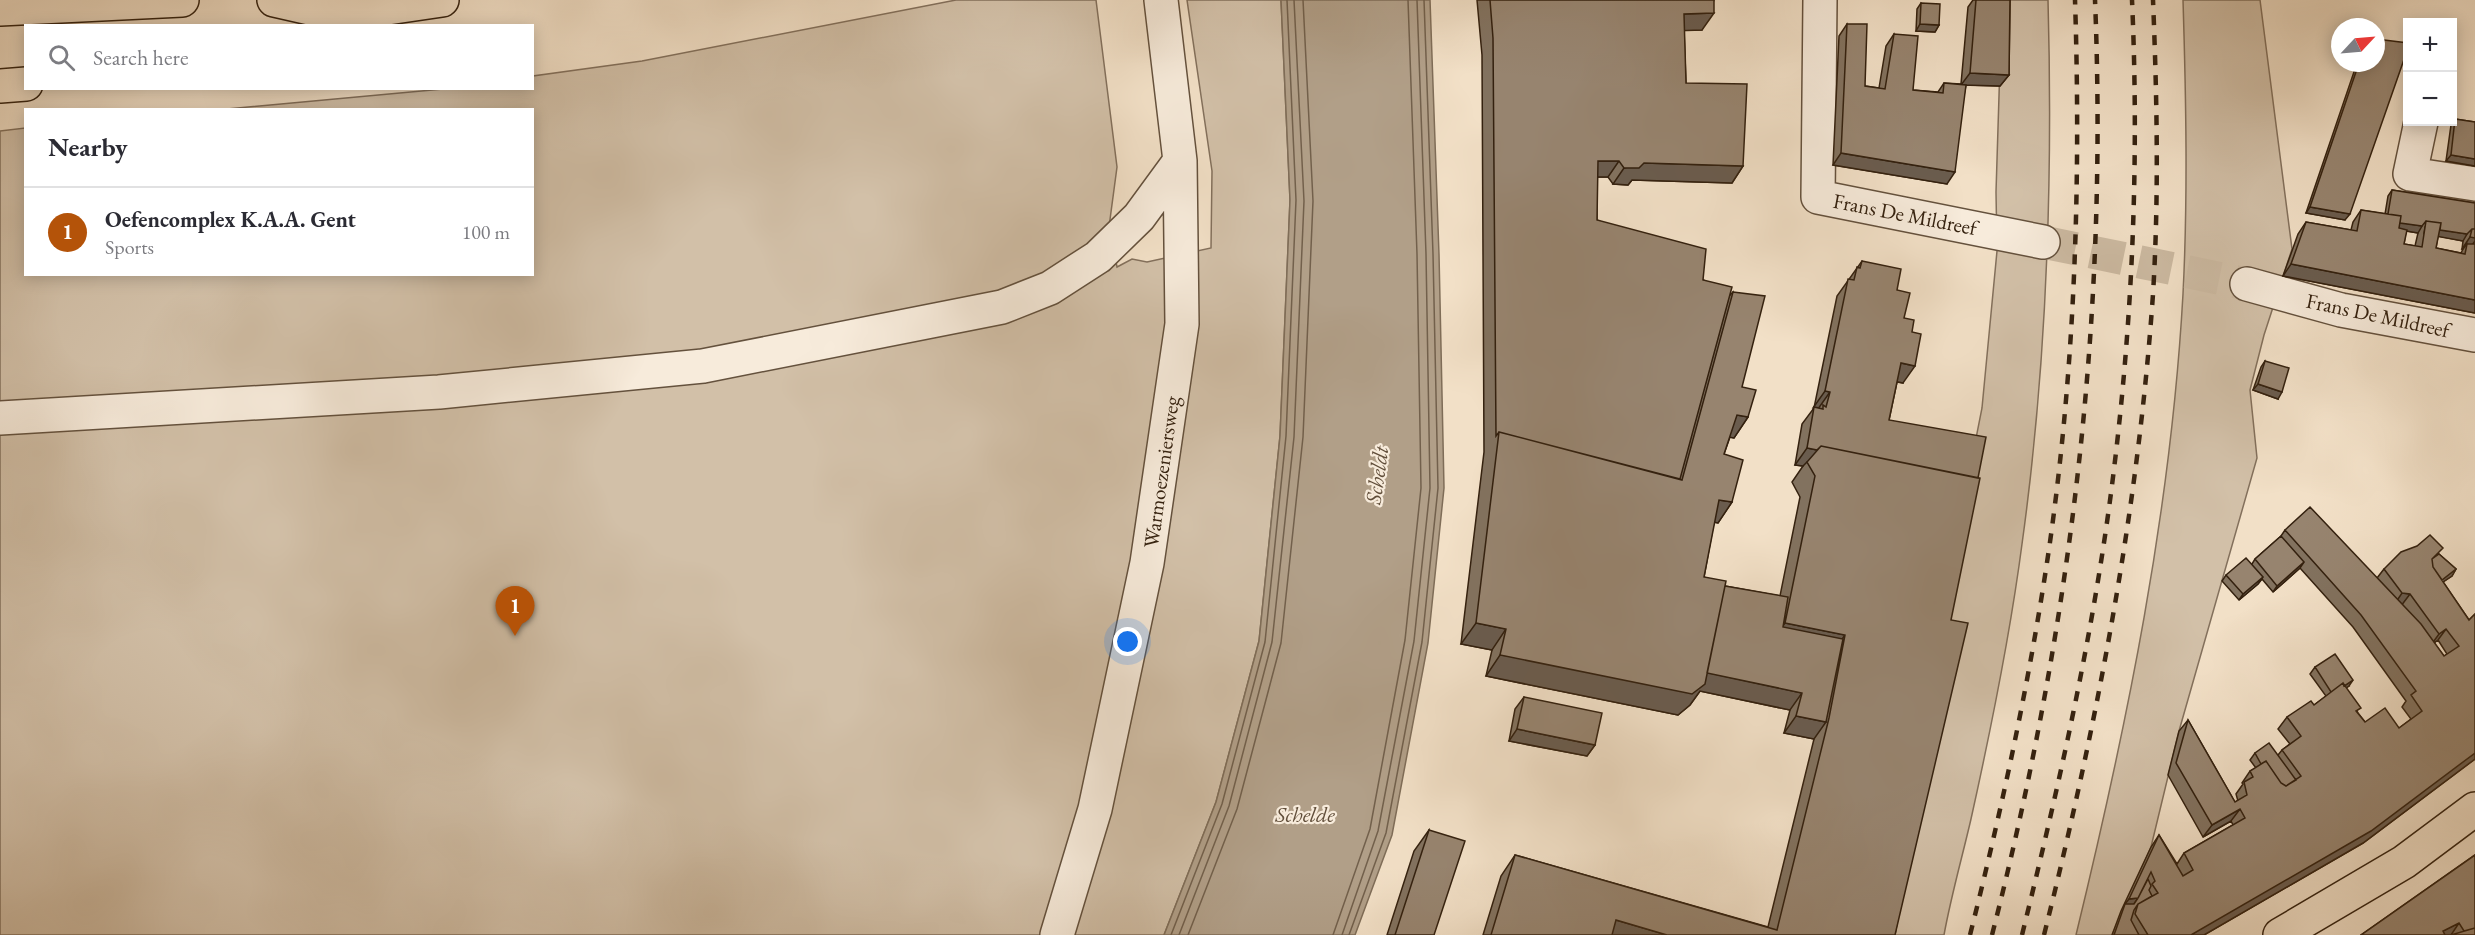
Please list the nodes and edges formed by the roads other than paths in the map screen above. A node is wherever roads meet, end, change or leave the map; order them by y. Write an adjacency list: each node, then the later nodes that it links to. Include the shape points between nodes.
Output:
1 (182, 0): 6 (main road)
2 (274, 0): 7 (main road)
3 (442, 0): 7 (main road)
4 (1161, 0): 11 (street, Warmoezeniersweg)
5 (1821, 0): 13 (street, Frans De Mildreef, via 1818,197)
6 (0, 9)
7 (331, 20)
8 (24, 84): 9 (main road)
9 (0, 86)
10 (2420, 126): 12 (street, via 2410,174)
11 (1180, 161): 16 (street, via 1139,217 1098,257 1050,288 1002,307 703,366 439,392); 18 (street, Warmoezeniersweg, via 1182,324 1147,563 1095,809)
12 (2475, 184)
13 (2043, 242)
14 (2247, 284): 15 (street, Frans De Mildreef, via 2341,310)
15 (2475, 335)
16 (0, 418)
17 (2475, 809): 19 (main road, via 2404,862)
18 (1057, 935)
19 (2280, 935)

